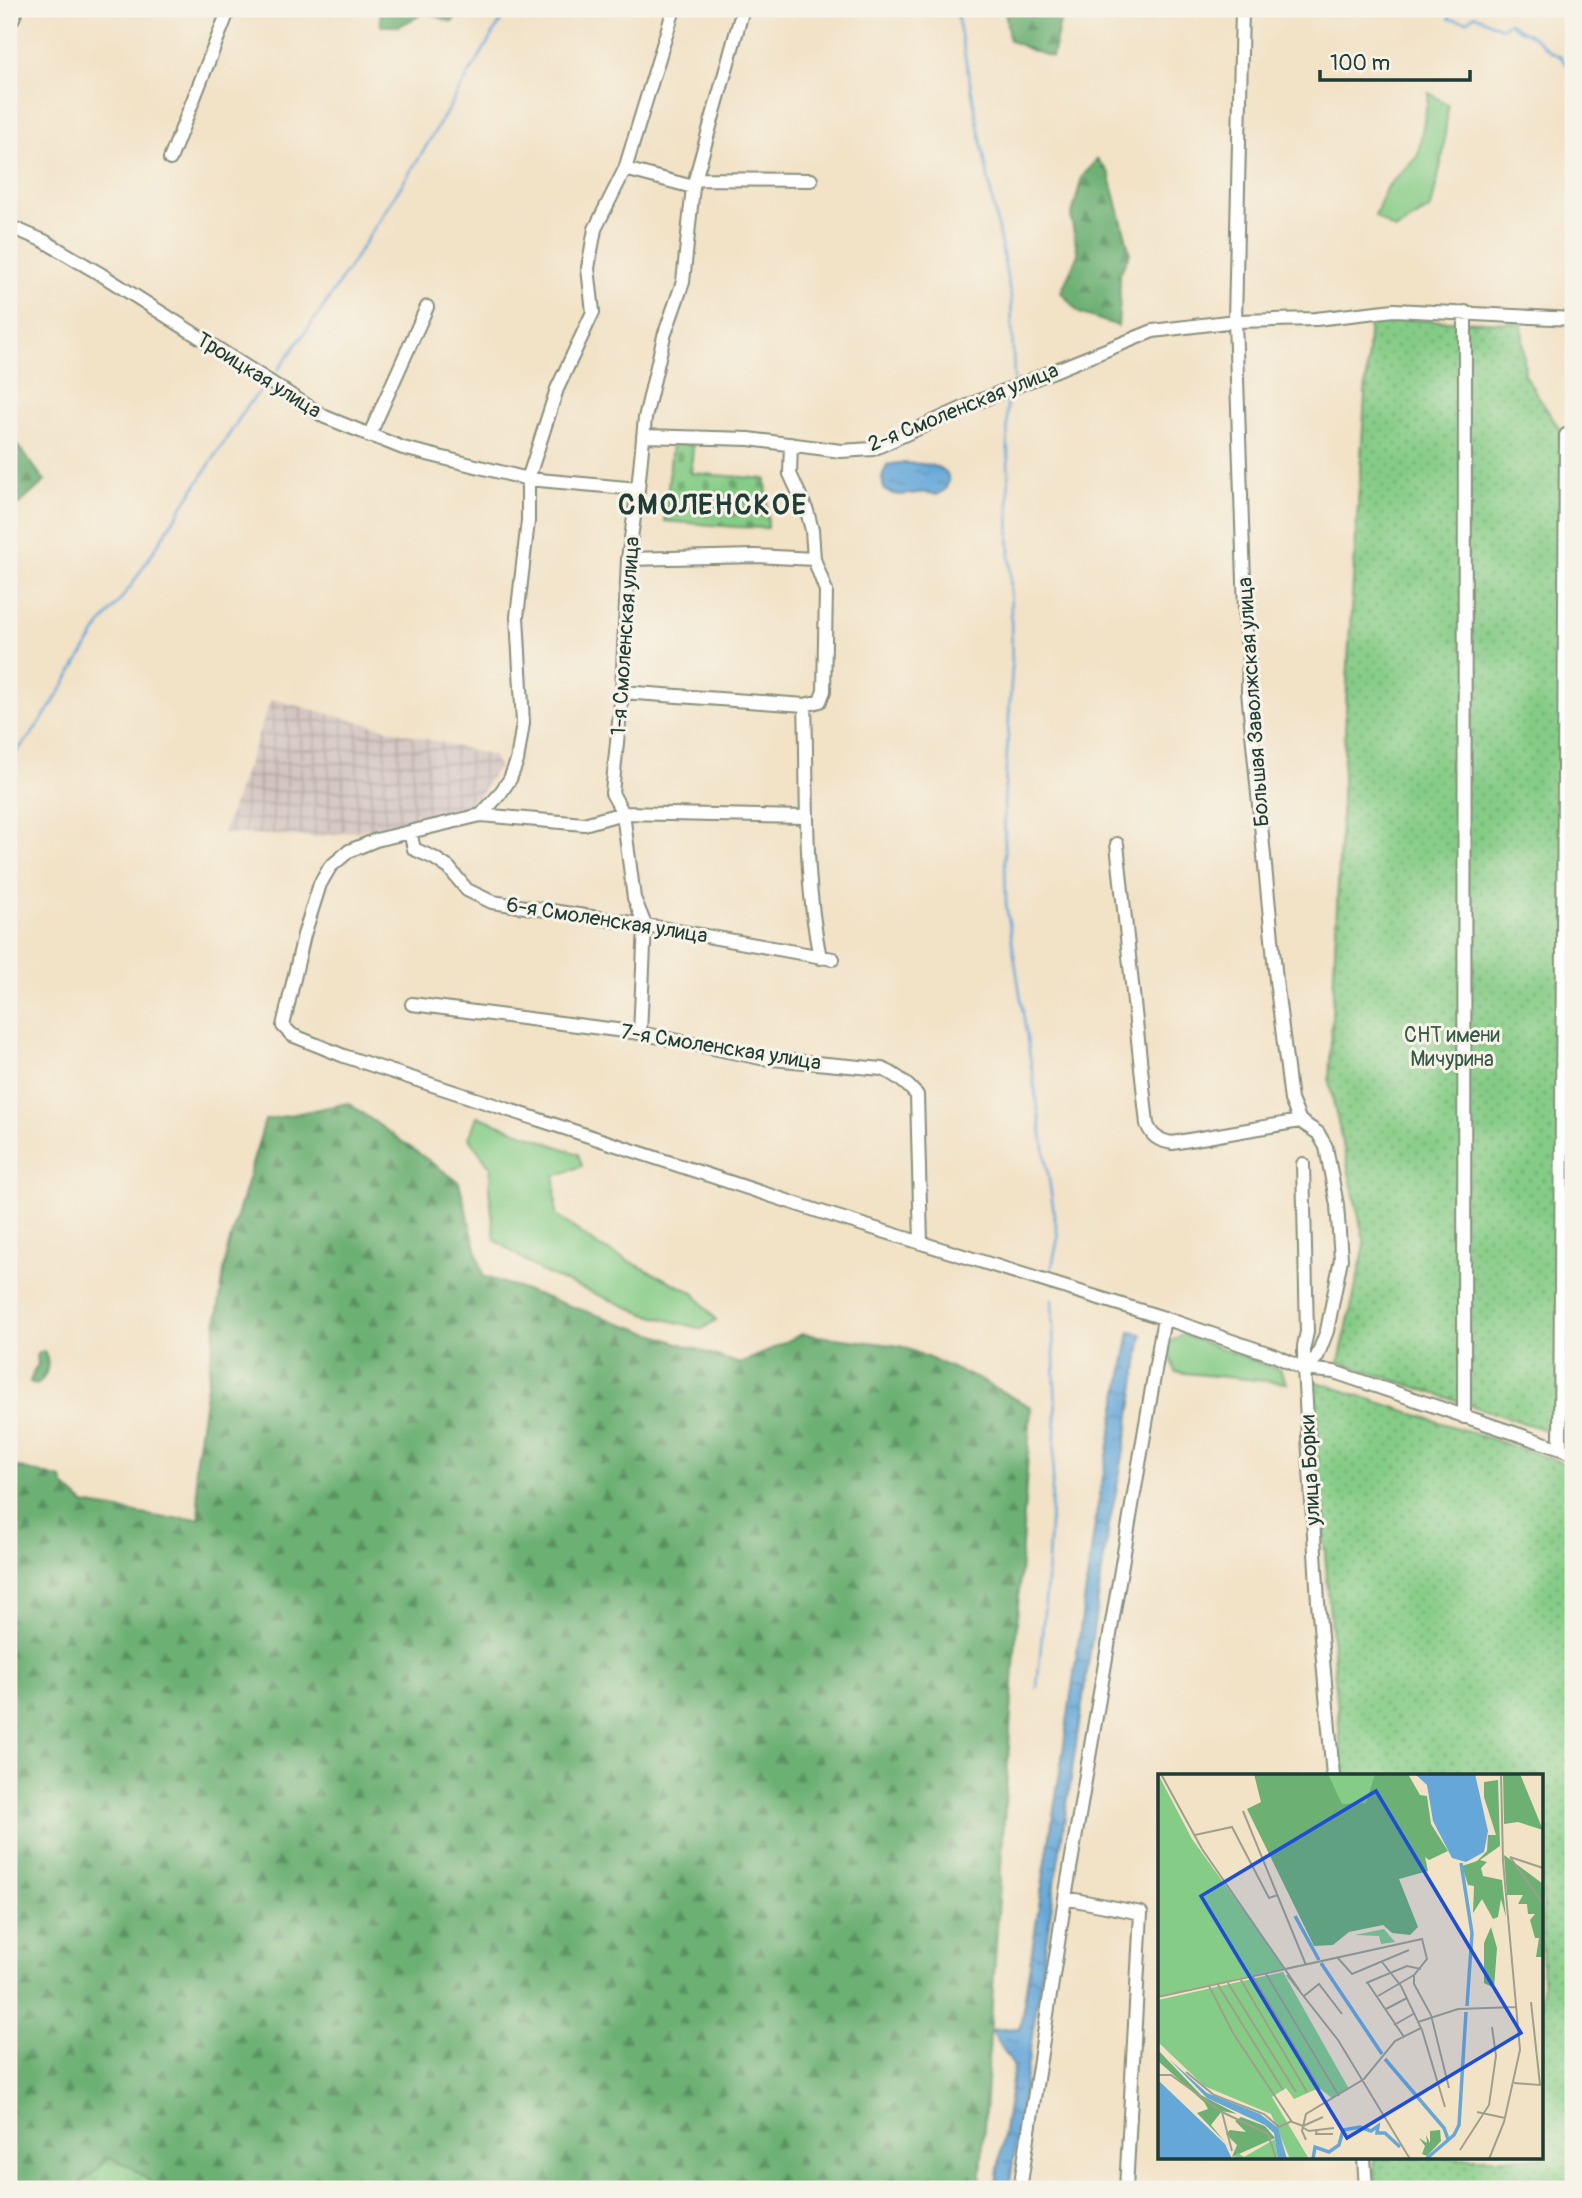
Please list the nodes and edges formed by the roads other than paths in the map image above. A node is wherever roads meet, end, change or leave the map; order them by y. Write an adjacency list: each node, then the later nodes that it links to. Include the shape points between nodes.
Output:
1 (13, 9): 6 (main road)
2 (229, 9): 7 (street)
3 (674, 9): 8 (street)
4 (743, 9): 10 (street, 1-я Смоленская улица)
5 (1242, 9): 15 (street, Большая Заволжская улица)
6 (9, 18)
7 (170, 159)
8 (625, 169): 10 (street); 20 (street, via 595,229 588,268 593,312 557,389)
9 (811, 180): 10 (street)
10 (694, 183): 18 (street, 1-я Смоленская улица, via 683,282 664,335)
11 (9, 226): 17 (street, Троицкая улица, via 102,275 325,417)
12 (427, 306): 17 (street)
13 (1465, 312): 14 (street, 2-я Смоленская улица); 15 (street, 2-я Смоленская улица, via 1394,310 1316,319); 39 (street)
14 (1573, 319)
15 (1235, 321): 19 (street, 2-я Смоленская улица, via 1153,331 873,449 841,451); 34 (street, Большая Заволжская улица, via 1248,691 1286,1060 1291,1100)
16 (1566, 435): 40 (street)
17 (369, 436): 20 (street, Троицкая улица)
18 (643, 436): 19 (street, 2-я Смоленская улица); 21 (street, 1-я Смоленская улица)
19 (791, 444): 23 (street, via 790,474 807,511)
20 (528, 479): 21 (street); 27 (street, via 517,617 523,723 510,779)
21 (638, 489): 22 (street, 1-я Смоленская улица)
22 (628, 559): 23 (street, via 755,555); 24 (street, 1-я Смоленская улица)
23 (814, 559): 25 (street, via 826,591 824,691 820,701)
24 (622, 692): 25 (street); 26 (street, 1-я Смоленская улица, via 612,793)
25 (805, 705): 28 (street)
26 (623, 813): 27 (street, via 584,824); 28 (street); 31 (street, 1-я Смоленская улица, via 634,898)
27 (481, 814): 29 (street)
28 (805, 817): 31 (street, 6-я Смоленская улица, via 808,866 826,958)
29 (410, 832): 31 (street, 6-я Смоленская улица, via 414,849 435,858 467,890 492,902); 36 (street, via 349,851 330,867 320,884 284,1016 284,1026 292,1035 370,1065)
30 (1117, 844): 34 (street, via 1150,1134 1171,1143)
31 (645, 925): 33 (street)
32 (412, 1004): 33 (street, 7-я Смоленская улица)
33 (640, 1033): 36 (street, 7-я Смоленская улица, via 761,1058 882,1069 907,1084 917,1095)
34 (1300, 1121): 38 (street, Большая Заволжская улица, via 1318,1133 1326,1147 1337,1205 1340,1259 1325,1338 1317,1357)
35 (1303, 1164): 38 (street, улица Борки)
36 (921, 1242): 37 (street)
37 (1164, 1318): 38 (street); 43 (street)
38 (1304, 1369): 39 (street, via 1334,1372); 42 (street, улица Борки)
39 (1464, 1418): 40 (street)
40 (1560, 1448): 41 (street)
41 (1573, 1453)
42 (1332, 1774)
43 (1065, 1898): 45 (street); 46 (street, via 1141,1913)
44 (1364, 2160): 47 (street)
45 (1020, 2189)
46 (1126, 2189)
47 (1366, 2189)

